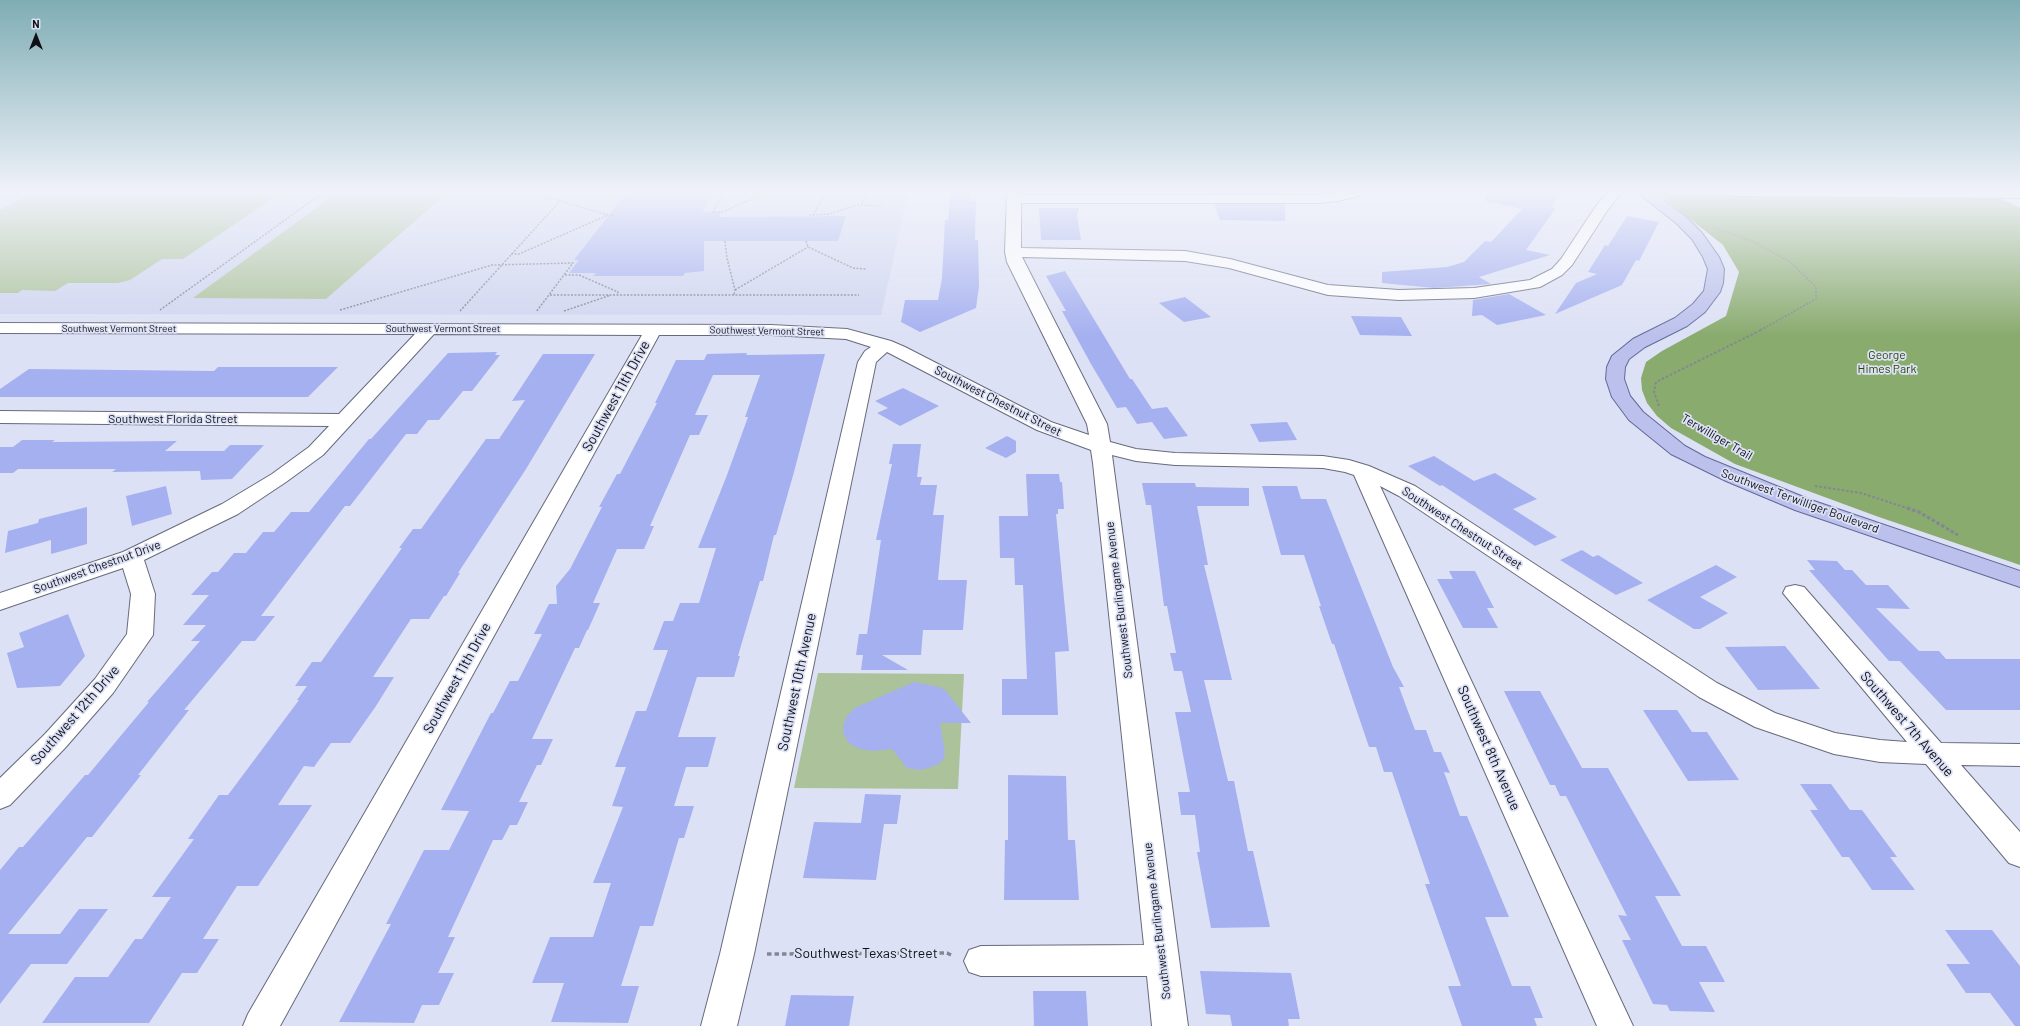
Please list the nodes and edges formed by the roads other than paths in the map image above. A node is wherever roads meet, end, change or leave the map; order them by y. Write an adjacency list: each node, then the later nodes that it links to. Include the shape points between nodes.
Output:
1 (1013, 240): 4 (street, Southwest Burlingame Avenue)
2 (1581, 240): 4 (street, via 1557,272 1534,284 1474,293 1399,295 1328,290 1230,264 1185,256)
3 (1700, 240): 14 (main road, Southwest Terwilliger Boulevard, via 1716,269 1712,292 1699,308 1681,322 1639,343 1621,356 1616,367 1615,379 1621,397 1636,416 1678,450 1733,477 1803,505)
4 (1013, 252): 11 (street, Southwest Burlingame Avenue, via 1018,271 1096,419)
5 (0, 328): 6 (street, Southwest Vermont Street)
6 (428, 329): 7 (street, Southwest Vermont Street); 10 (street, Southwest Chestnut Drive)
7 (653, 330): 8 (street, Southwest Vermont Street, via 817,331 847,334); 23 (street, Southwest 11th Drive)
8 (885, 344): 11 (street, Southwest Chestnut Street, via 1044,426); 24 (street, Southwest 10th Avenue, via 871,355 867,362)
9 (0, 417): 10 (street, Southwest Florida Street)
10 (346, 420): 13 (street, Southwest Chestnut Drive, via 316,451 279,478 230,509)
11 (1100, 446): 12 (street, Southwest Chestnut Street, via 1136,455 1175,459 1300,460); 21 (street, Southwest Burlingame Avenue)
12 (1362, 470): 17 (street, Southwest Chestnut Street, via 1406,490 1708,690 1765,720 1834,743 1880,751); 26 (street, Southwest 8th Avenue)
13 (131, 557): 16 (street, Southwest Chestnut Drive); 19 (street, Southwest 12th Drive, via 143,594 140,635 104,686)
14 (2020, 579)
15 (1796, 593): 17 (street, Southwest 7th Avenue)
16 (0, 602)
17 (1933, 754): 18 (street, Southwest Chestnut Street); 20 (street, Southwest 7th Avenue)
18 (2020, 755)
19 (0, 798)
20 (2020, 854)
21 (1162, 960): 22 (street); 25 (street, Southwest Burlingame Avenue)
22 (982, 961)
23 (261, 1026)
24 (719, 1026)
25 (1170, 1026)
26 (1615, 1026)

